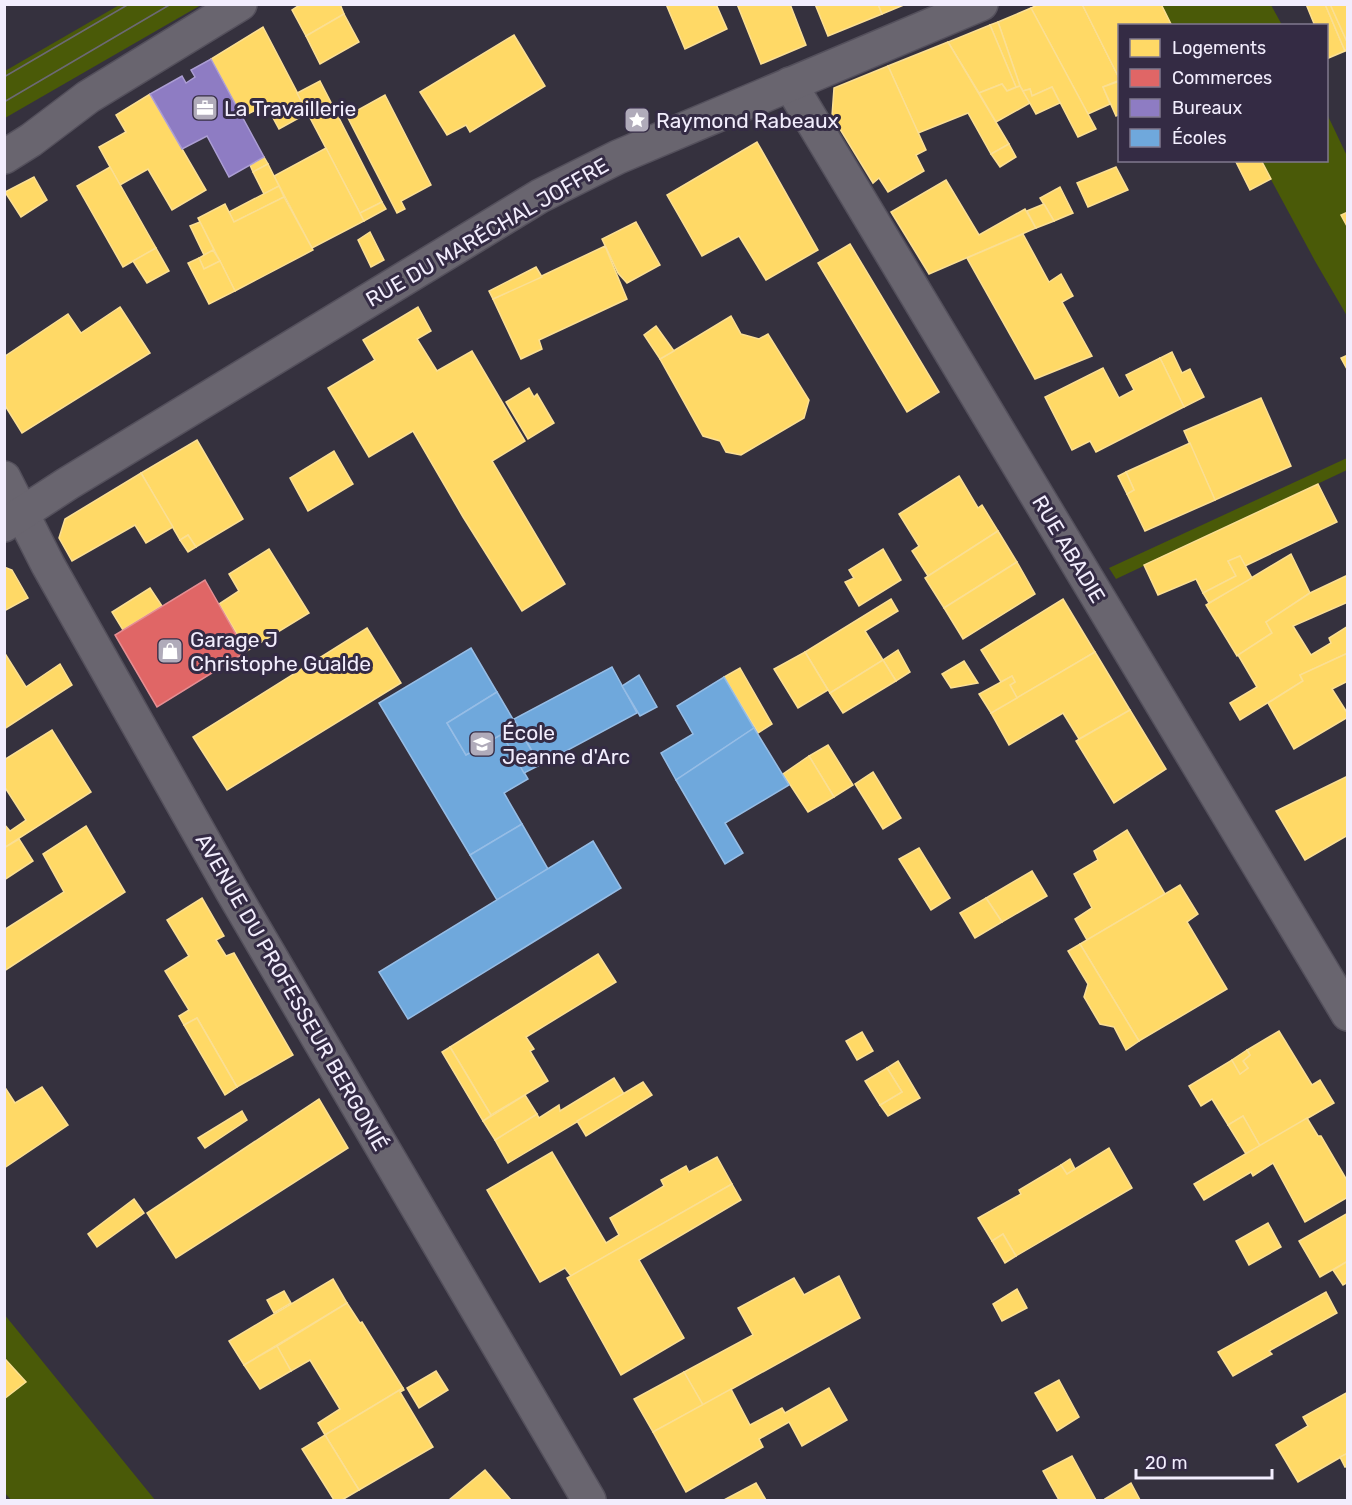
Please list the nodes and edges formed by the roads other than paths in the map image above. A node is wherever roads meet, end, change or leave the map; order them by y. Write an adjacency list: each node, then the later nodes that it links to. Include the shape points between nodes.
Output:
1 (240, 4): 4 (street, via 88,97)
2 (981, 4): 3 (street, RUE DU MARÉCHAL JOFFRE)
3 (790, 84): 6 (street, RUE DU MARÉCHAL JOFFRE, via 618,157 540,196); 7 (street, RUE ABADIE)
4 (4, 157)
5 (4, 478): 6 (street, AVENUE DU PROFESSEUR BERGONIÉ)
6 (13, 519): 8 (street, AVENUE DU PROFESSEUR BERGONIÉ, via 48,565 232,891)
7 (1347, 1014)
8 (589, 1500)

